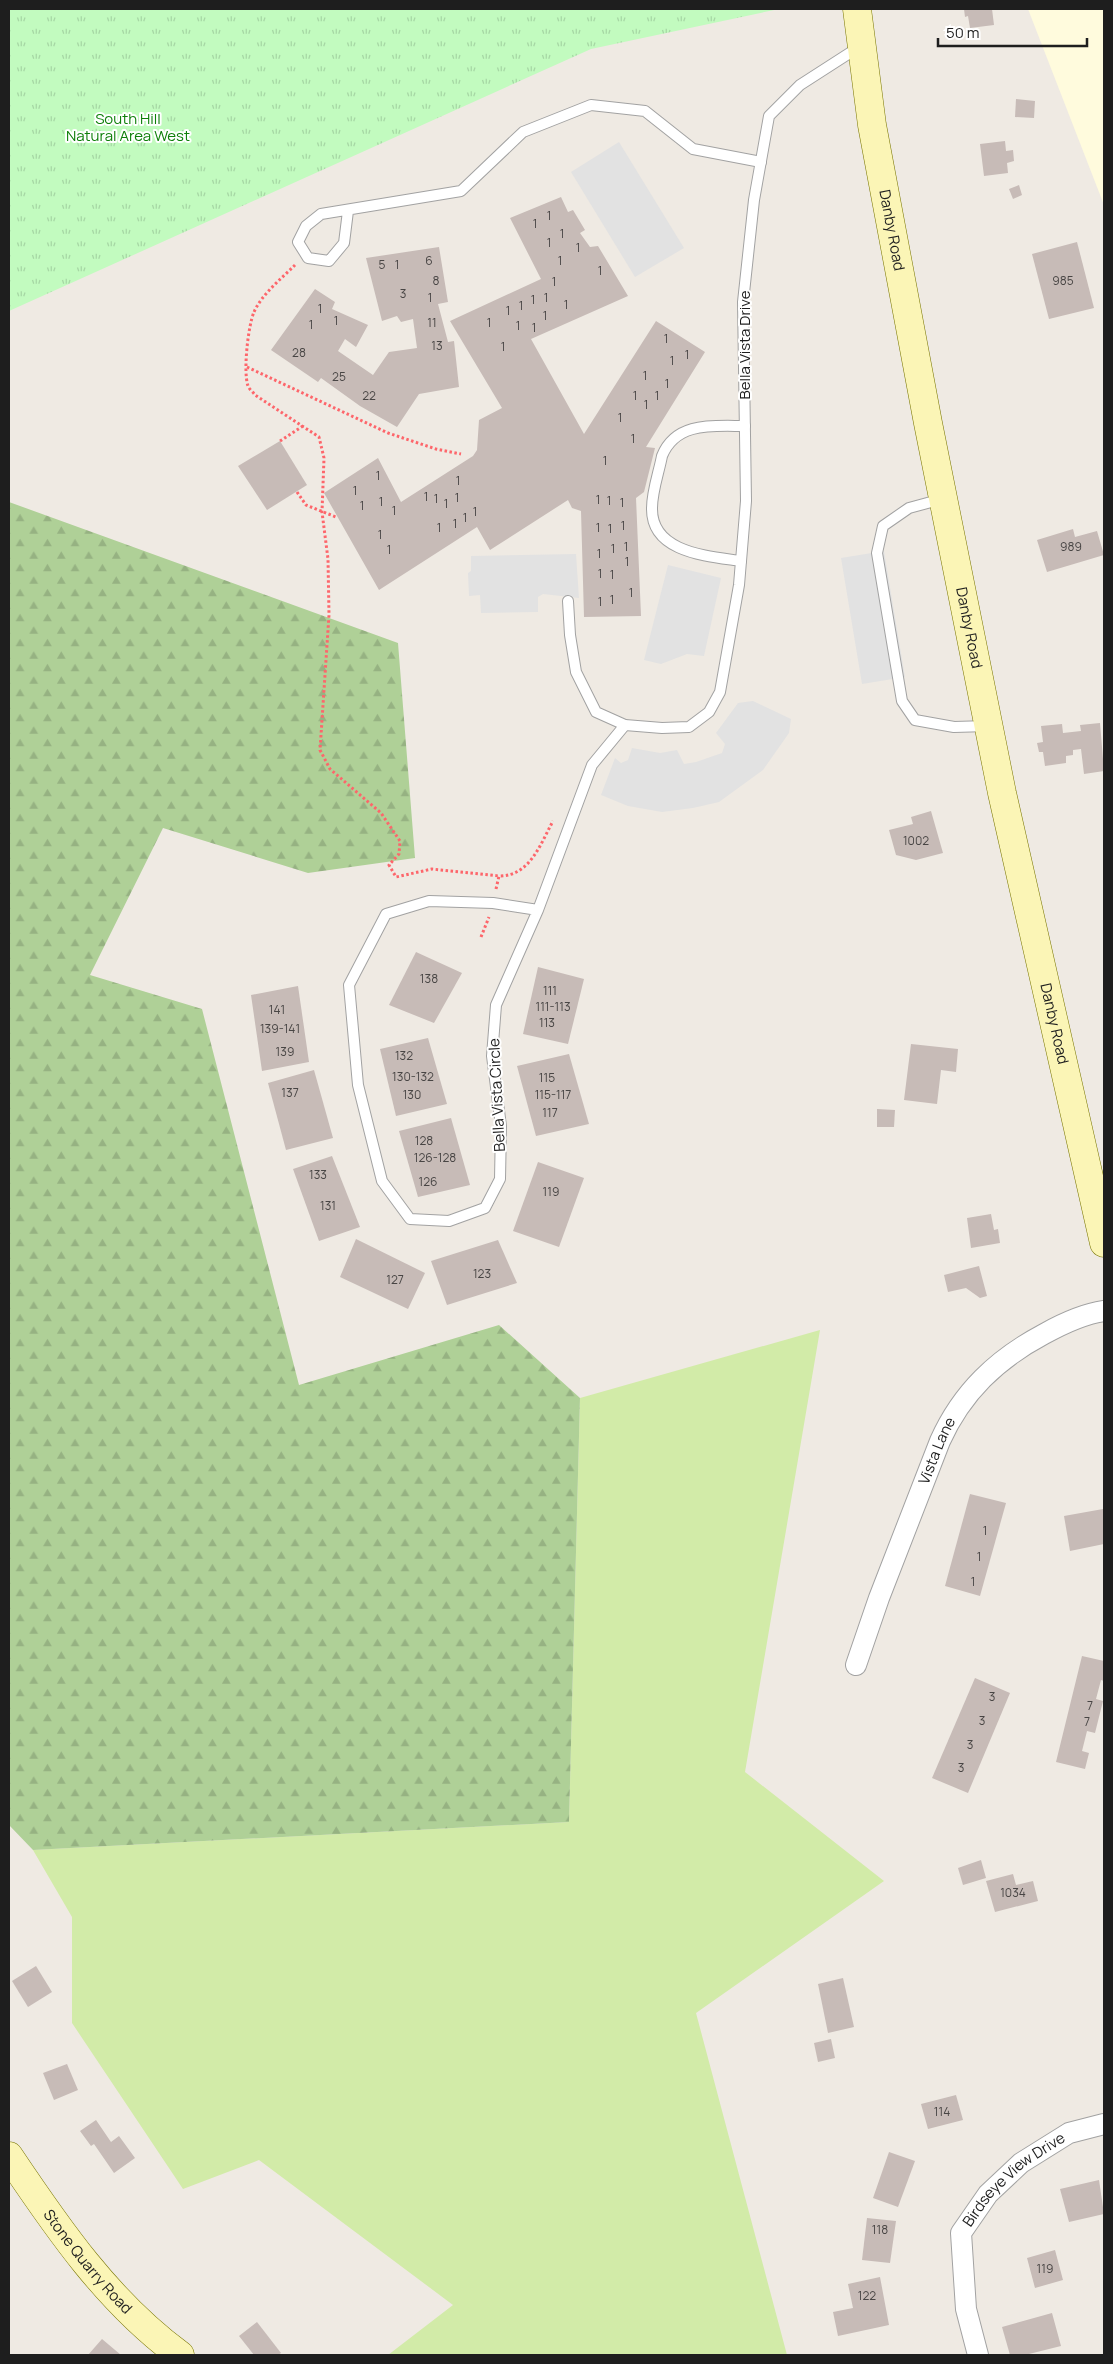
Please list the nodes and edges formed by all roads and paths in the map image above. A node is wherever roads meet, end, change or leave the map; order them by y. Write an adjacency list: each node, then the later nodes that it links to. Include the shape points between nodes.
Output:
1 (857, 9): 2 (main road, Danby Road)
2 (862, 45): 3 (lane, Bella Vista Drive, via 800,84 769,116); 12 (main road, Danby Road, via 872,125)
3 (760, 162): 4 (lane, via 693,149 645,111 591,105 523,132 461,191); 8 (lane, Bella Vista Drive, via 743,302)
4 (348, 211): 4 (lane, via 321,214 306,226 298,242 308,258 329,261 344,243)
5 (295, 265): 6 (path, via 254,312)
6 (247, 367): 7 (path, via 248,386 255,395); 10 (path, via 388,433)
7 (303, 426): 9 (path); 13 (path, via 319,436 324,458)
8 (745, 426): 15 (lane, Bella Vista Drive, via 746,501); 15 (lane, via 691,428 678,436 662,456 652,508 654,526 662,537 678,547)
9 (280, 441)
10 (461, 454)
11 (297, 492): 13 (path, via 306,505)
12 (943, 498): 18 (main road, Danby Road); 18 (lane, via 909,508 883,526 877,553 902,700 915,720 954,727)
13 (322, 512): 14 (path); 20 (path, via 328,559 328,615 320,750 330,769 381,813 400,841 399,854 389,865 396,877 432,869)
14 (336, 517)
15 (741, 561): 17 (lane, Bella Vista Drive, via 720,692 709,712 689,727)
16 (568, 601): 17 (lane, via 576,672 596,712)
17 (625, 725): 22 (lane, Bella Vista Circle, via 592,764)
18 (989, 726): 24 (main road, Danby Road)
19 (555, 818): 20 (path, via 531,860 511,876)
20 (499, 876): 21 (path)
21 (493, 903): 22 (lane, Bella Vista Circle); 22 (lane, Bella Vista Circle, via 429,901 386,914 349,984 358,1085 382,1181 410,1220 449,1221 485,1208 500,1178 501,1126 492,1056 496,1005); 23 (path)
22 (538, 910)
23 (481, 937)
24 (1104, 1243)
25 (1104, 1311): 26 (street, Vista Lane, via 1057,1326 1027,1342 1000,1360 960,1403 940,1441)
26 (856, 1665)
27 (1104, 2124): 30 (street, Birdseye View Drive, via 1069,2133 1021,2163 988,2194 961,2233 966,2309)
28 (9, 2156): 29 (main road, Stone Quarry Road, via 80,2258 120,2303 161,2342)
29 (180, 2355)
30 (978, 2355)

